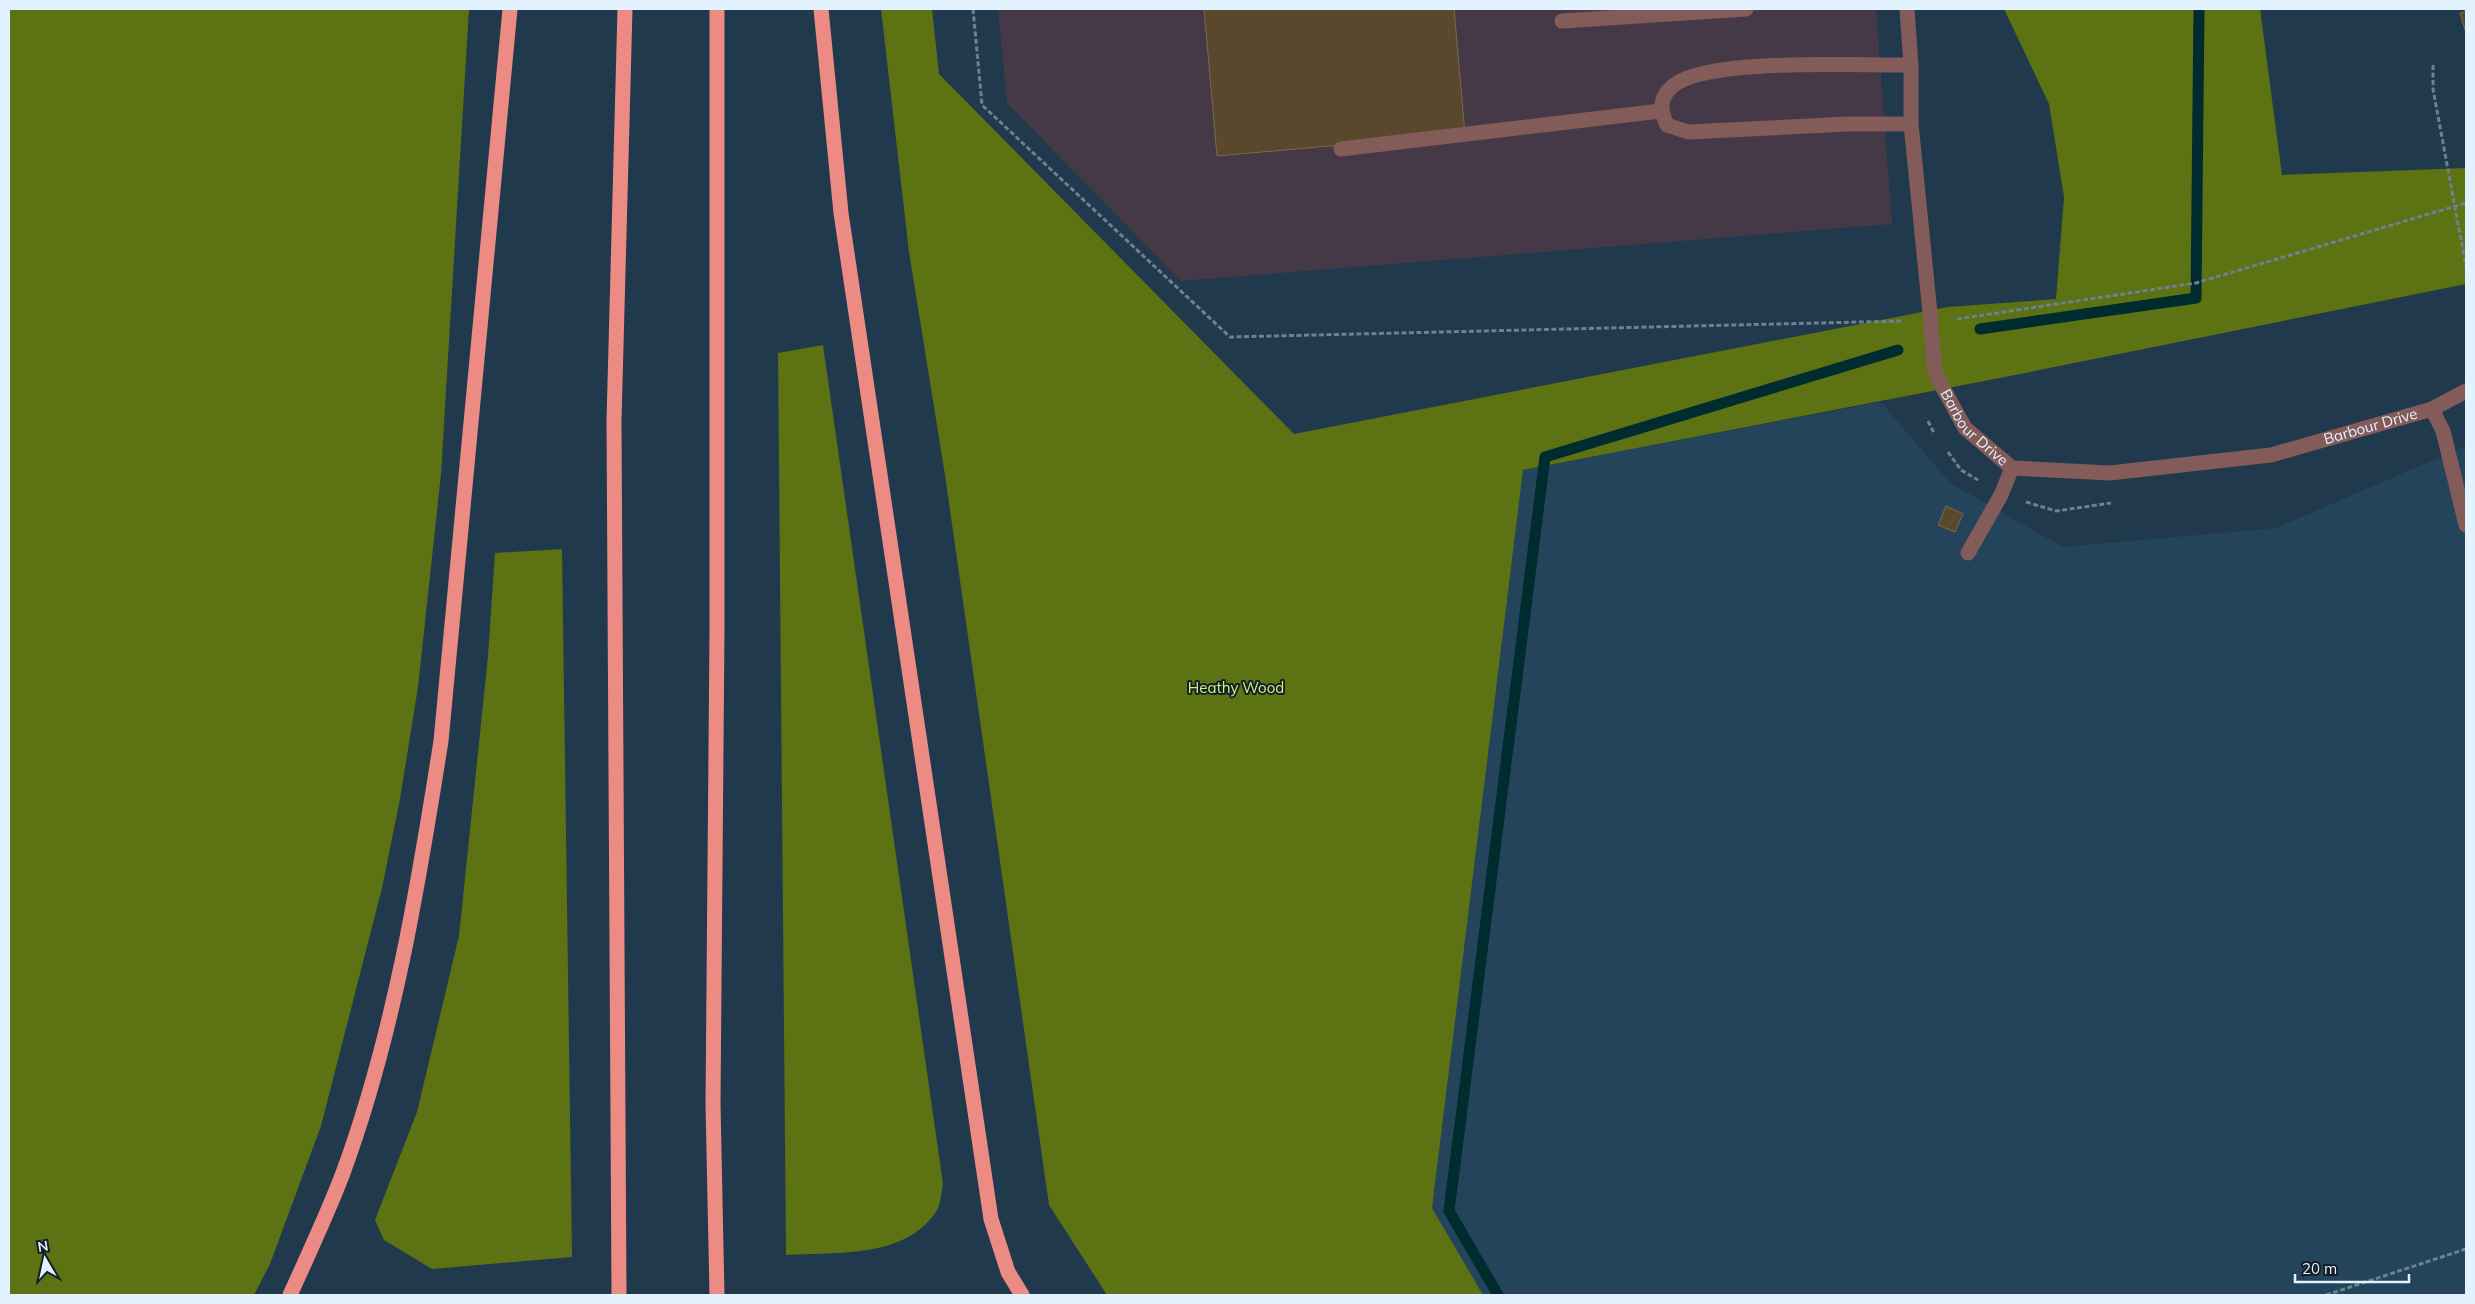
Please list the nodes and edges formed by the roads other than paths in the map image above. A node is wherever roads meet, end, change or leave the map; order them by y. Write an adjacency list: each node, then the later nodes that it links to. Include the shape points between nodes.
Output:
1 (510, 9): 17 (highway, via 441,741 423,858 403,960 374,1076 342,1174)
2 (625, 9): 18 (highway, via 614,421)
3 (717, 9): 19 (highway, via 717,630 712,1104)
4 (821, 9): 20 (highway, via 841,213 991,1219 1008,1272)
5 (1746, 9): 7 (street)
6 (1907, 9): 8 (street, Barbour Drive)
7 (1562, 21)
8 (1911, 65): 9 (street, via 1777,66 1701,74 1677,83 1664,94); 10 (street, Barbour Drive)
9 (1660, 111): 10 (street, via 1667,125 1688,132); 11 (street)
10 (1912, 124): 14 (street, Barbour Drive, bridge, via 1936,375 1964,428)
11 (1341, 149)
12 (2466, 391): 13 (street, Barbour Drive)
13 (2432, 409): 14 (street, Barbour Drive, via 2271,455 2110,473); 15 (street, via 2443,431)
14 (2012, 468): 16 (street, via 2001,495)
15 (2466, 524)
16 (1968, 553)
17 (290, 1295)
18 (619, 1295)
19 (717, 1295)
20 (1022, 1295)

